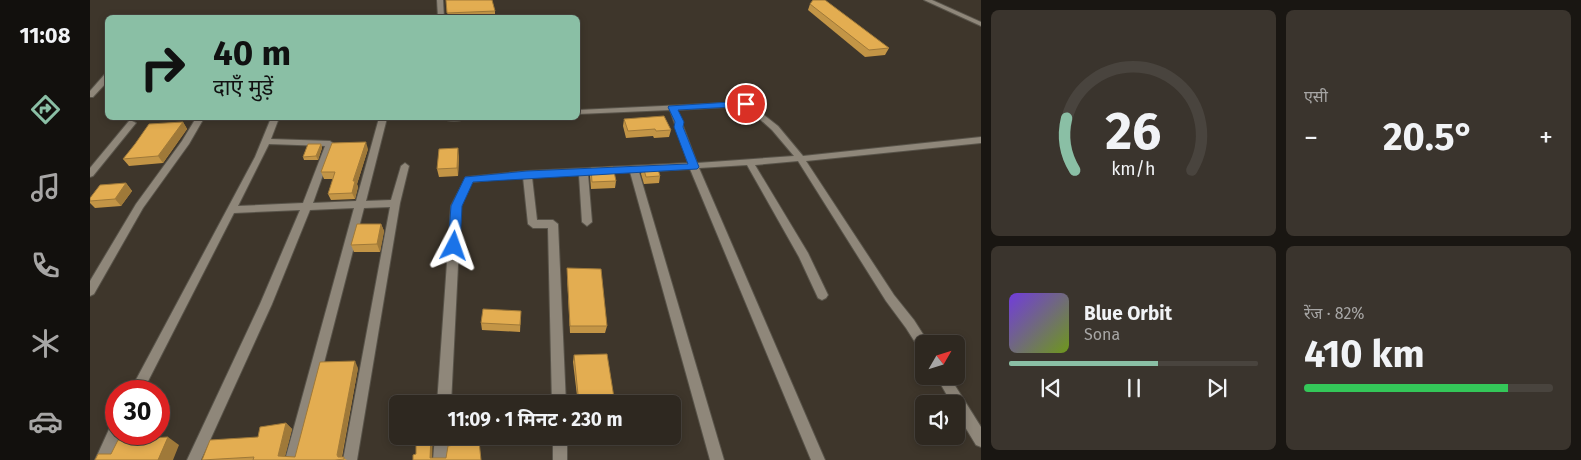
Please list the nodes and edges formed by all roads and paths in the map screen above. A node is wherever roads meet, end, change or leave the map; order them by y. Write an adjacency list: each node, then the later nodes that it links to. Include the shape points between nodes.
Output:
1 (440, 0): 3 (street)
2 (927, 0): 4 (street)
3 (441, 15)
4 (981, 24)
5 (105, 79): 6 (street)
6 (90, 95)
7 (672, 107): 8 (street); 15 (street, via 746,104 775,128); 18 (street)
8 (580, 112)
9 (199, 120): 28 (street, via 140,206)
10 (274, 120): 14 (street)
11 (382, 120): 24 (street)
12 (132, 123): 21 (street)
13 (981, 140): 15 (street)
14 (266, 141): 25 (street, via 330,142); 26 (street)
15 (800, 158): 16 (street); 30 (street)
16 (750, 163): 18 (street); 29 (street, via 804,256)
17 (405, 166): 23 (street)
18 (694, 167): 19 (street); 46 (street)
19 (634, 169): 20 (street); 45 (street)
20 (583, 172): 22 (street); 27 (street)
21 (90, 174)
22 (527, 174): 33 (street, via 469,179 456,206); 34 (street, via 533,224 553,224)
23 (395, 203): 24 (street); 42 (street)
24 (359, 206): 25 (street); 41 (street)
25 (308, 207): 26 (street); 40 (street, via 246,351)
26 (230, 210): 31 (street)
27 (587, 222)
28 (90, 291)
29 (822, 296)
30 (917, 335)
31 (142, 380)
32 (947, 385): 35 (street)
33 (445, 395)
34 (559, 395)
35 (981, 440)
36 (109, 445): 39 (street)
37 (441, 445): 43 (street)
38 (560, 445): 44 (street)
39 (102, 460)
40 (194, 460)
41 (292, 460)
42 (350, 460)
43 (440, 460)
44 (560, 460)
45 (717, 460)
46 (818, 460)

